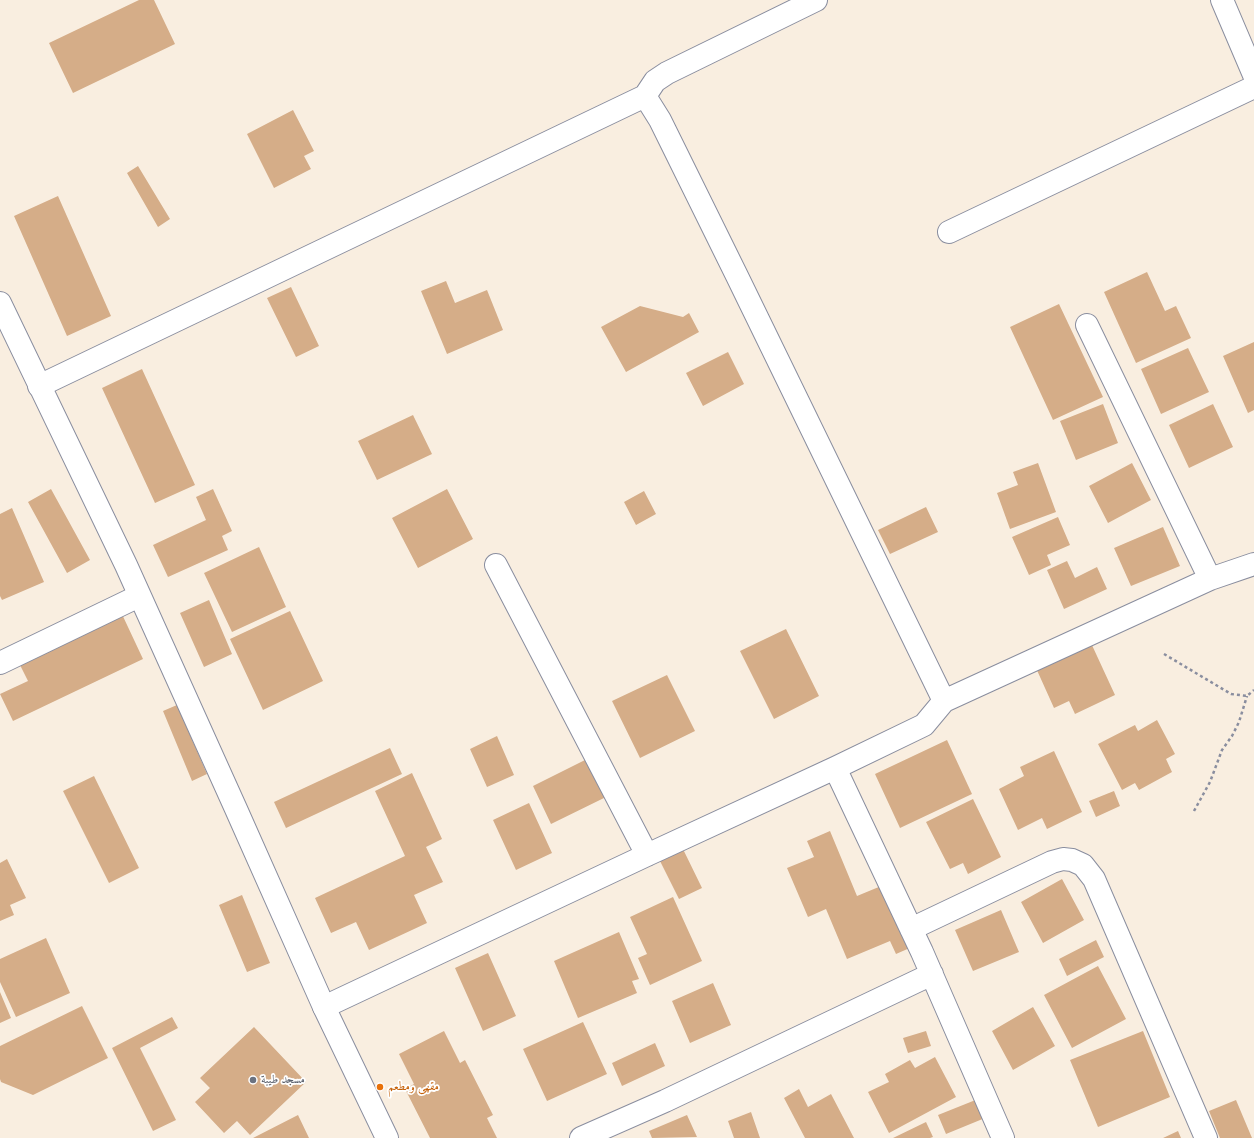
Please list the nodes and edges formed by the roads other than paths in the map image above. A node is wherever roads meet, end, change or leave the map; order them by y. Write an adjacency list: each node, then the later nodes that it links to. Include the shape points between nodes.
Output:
1 (816, 0): 5 (street, via 667,73 656,81)
2 (1222, 0): 3 (street)
3 (1254, 75)
4 (1254, 88): 6 (street)
5 (645, 96): 9 (street); 15 (street, via 660,120)
6 (949, 232)
7 (0, 303): 9 (street)
8 (1087, 325): 12 (street)
9 (40, 386): 13 (street)
10 (1254, 564): 12 (street)
11 (496, 565): 17 (street)
12 (1210, 579): 15 (street)
13 (139, 596): 14 (street); 20 (street)
14 (0, 663)
15 (944, 701): 16 (street, via 924,725)
16 (835, 768): 17 (street); 18 (street)
17 (647, 854): 20 (street)
18 (911, 930): 19 (street); 24 (street, via 1052,862 1063,859 1083,865 1094,879)
19 (932, 974): 22 (street, via 665,1101); 23 (street)
20 (324, 1007): 21 (street)
21 (387, 1138)
22 (581, 1138)
23 (1003, 1138)
24 (1206, 1138)

